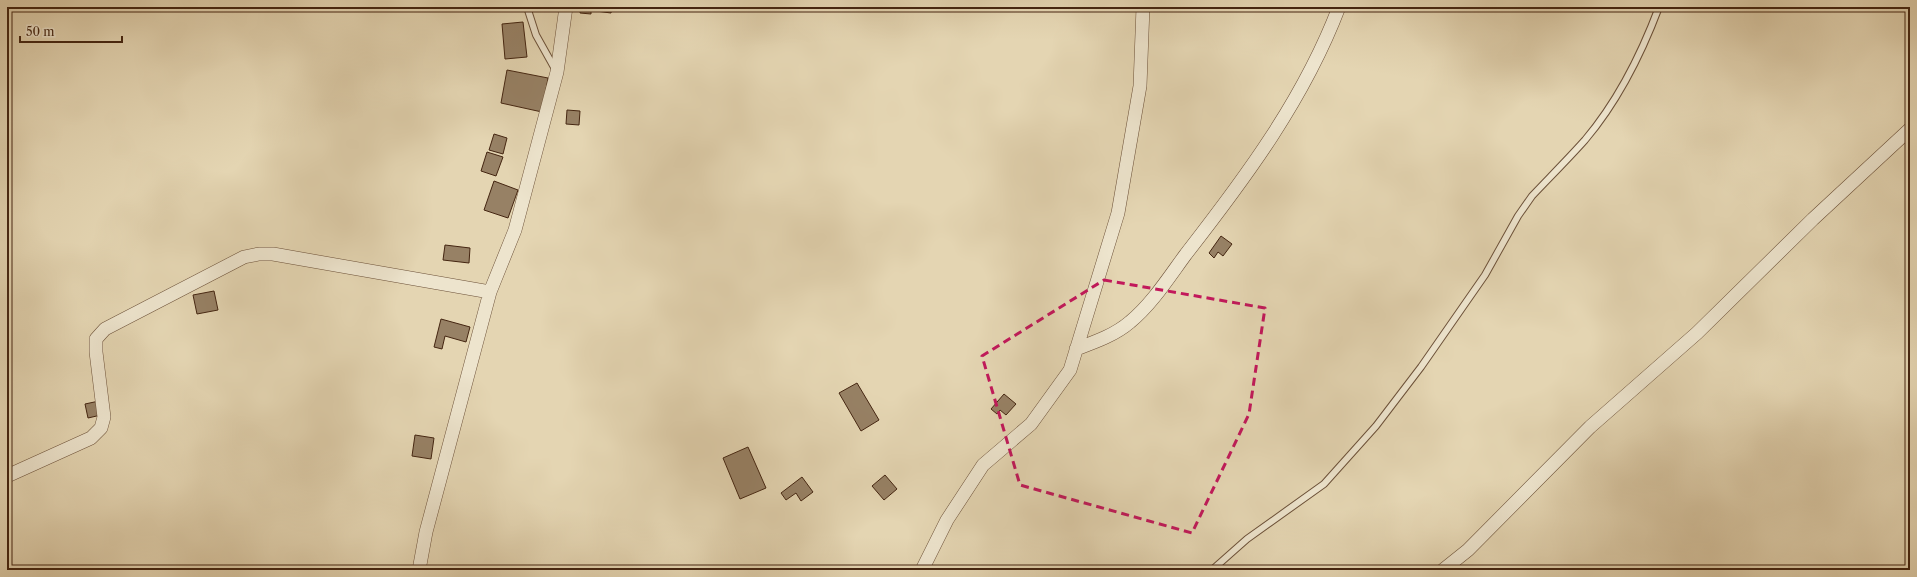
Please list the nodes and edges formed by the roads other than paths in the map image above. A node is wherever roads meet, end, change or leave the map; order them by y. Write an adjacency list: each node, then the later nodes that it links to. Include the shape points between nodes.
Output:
1 (527, 7): 6 (lane, via 536,35)
2 (566, 7): 6 (street)
3 (1143, 7): 9 (street, via 1140,86 1118,213)
4 (1339, 7): 9 (street, via 1318,57 1293,105 1202,234 1130,322 1113,334)
5 (1659, 7): 13 (lane, via 1642,50 1611,105 1585,140 1518,216 1492,263 1399,397 1324,484 1247,539)
6 (557, 72): 8 (street, via 515,230)
7 (1910, 129): 14 (street, via 1813,219 1697,333 1590,427 1468,550)
8 (490, 292): 10 (street, via 273,254 244,258 105,329 96,339 104,417 101,428 91,438); 11 (street, via 426,532)
9 (1076, 349): 12 (street, via 1070,370 1031,424 983,464 947,520)
10 (7, 476)
11 (419, 570)
12 (922, 570)
13 (1212, 570)
14 (1443, 570)

